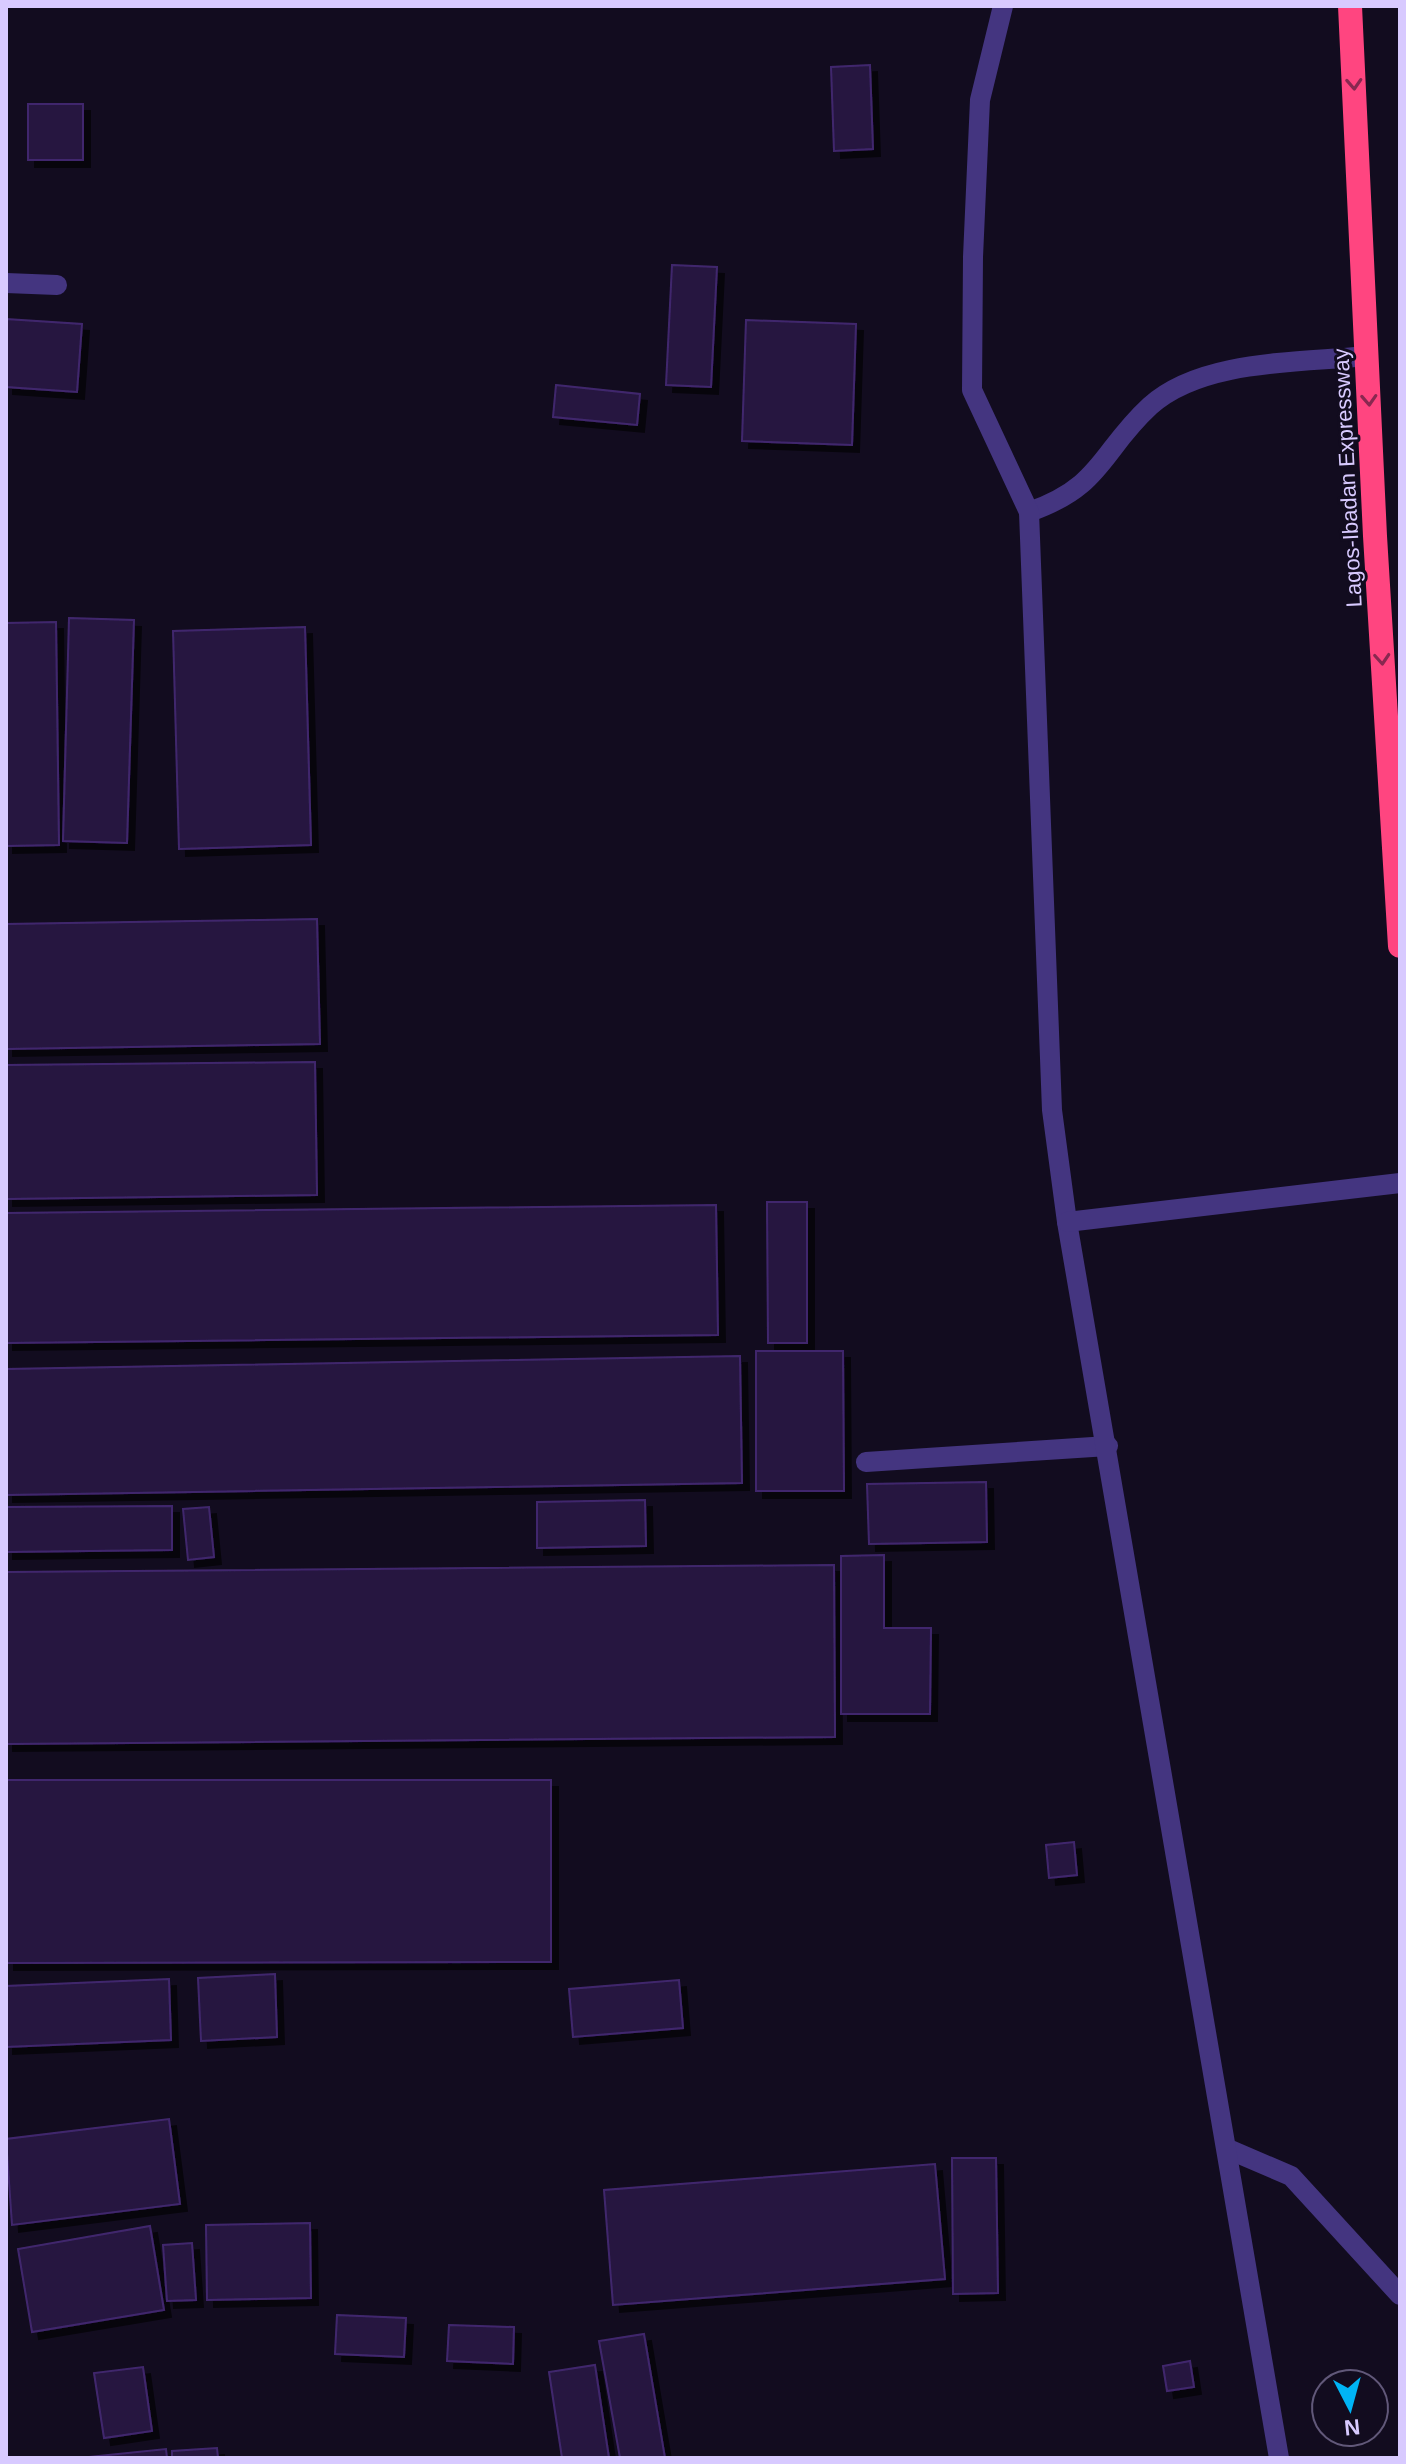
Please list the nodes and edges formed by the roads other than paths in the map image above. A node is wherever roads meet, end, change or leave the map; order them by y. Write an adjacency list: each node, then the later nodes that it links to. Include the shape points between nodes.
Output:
1 (1003, 6): 6 (street, via 980,100 972,390)
2 (1350, 6): 5 (highway, Lagos-Ibadan Expressway, one-way to 5)
3 (6, 283): 4 (street)
4 (57, 285)
5 (1367, 356): 6 (street, via 1226,370 1186,382 1150,406 1075,492); 7 (highway, Lagos-Ibadan Expressway, one-way to 7)
6 (1029, 512): 9 (street, via 1052,1110)
7 (1400, 946)
8 (1400, 1183): 9 (street)
9 (1067, 1222): 10 (street)
10 (1108, 1446): 11 (street); 12 (street)
11 (866, 1462)
12 (1228, 2149): 13 (street, via 1291,2176); 14 (street)
13 (1400, 2295)
14 (1279, 2458)

